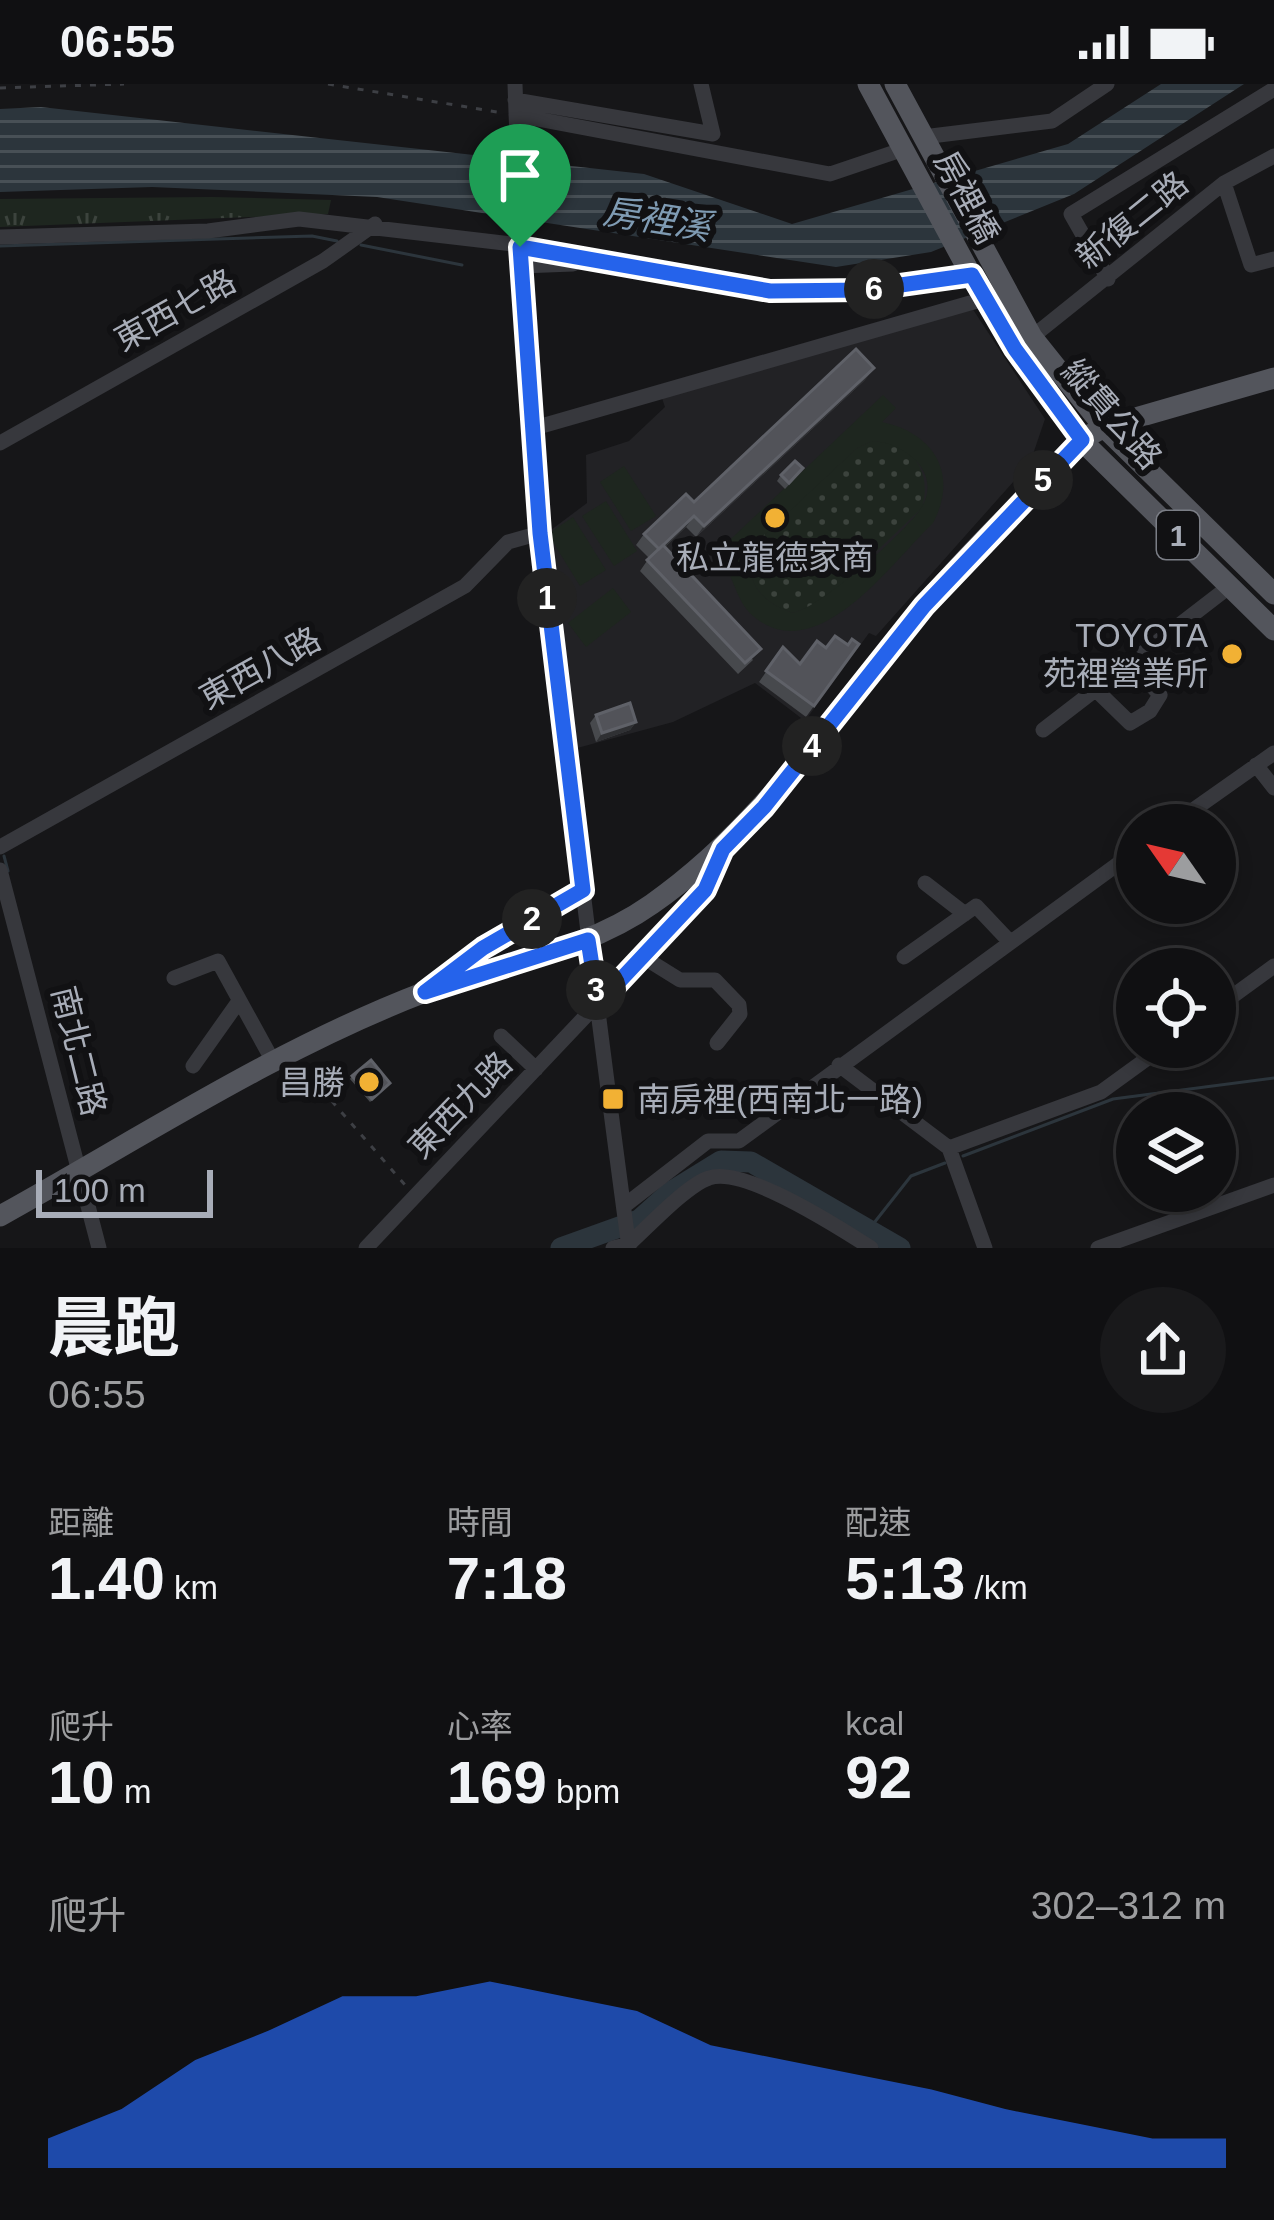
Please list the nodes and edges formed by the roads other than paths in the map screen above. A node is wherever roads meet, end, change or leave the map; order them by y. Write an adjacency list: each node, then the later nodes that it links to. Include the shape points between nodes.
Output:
1 (868, 84): 7 (main road, 1)
2 (895, 84): 7 (main road, 1)
3 (1107, 84): 7 (street, via 1052,121)
4 (703, 85): 6 (street, via 713,134)
5 (1274, 89): 17 (street, via 1071,214)
6 (515, 100): 7 (street, via 830,174); 12 (street)
7 (913, 143): 16 (main road, 房裡橋 / 1)
8 (1274, 156): 9 (street, 新復二路)
9 (1224, 183): 13 (street, via 1251,265); 17 (street, 新復二路)
10 (376, 224): 11 (street, via 299,219 208,231); 12 (street); 24 (street, 東西七路)
11 (0, 237)
12 (520, 247): 15 (street); 16 (street, via 770,291 865,290)
13 (1274, 259)
14 (573, 264): 15 (street)
15 (521, 266): 22 (street)
16 (981, 269): 18 (main road, 縱貫公路 / 1); 19 (main road, 縱貫公路 / 1)
17 (1108, 280): 19 (street, 新復二路)
18 (984, 299): 22 (street); 23 (main road, 縱貫公路 / 1)
19 (1032, 337): 21 (main road, 縱貫公路 / 1)
20 (1274, 378): 21 (main road)
21 (1104, 427): 23 (main road); 27 (main road, 縱貫公路 / 1)
22 (531, 429): 25 (street)
23 (1082, 440): 26 (main road, 縱貫公路 / 1); 37 (main road, via 924,606)
24 (0, 443)
25 (540, 533): 36 (street, 東西八路, via 508,542 465,586); 41 (street)
26 (1230, 586): 28 (main road, 縱貫公路 / 1); 29 (street)
27 (1274, 594)
28 (1274, 630)
29 (1130, 662): 30 (street); 30 (street, via 1160,695 1150,711 1130,723)
30 (1095, 689): 31 (street)
31 (1042, 730)
32 (1274, 753): 33 (street)
33 (1256, 765): 34 (street); 35 (street)
34 (1274, 788)
35 (1201, 804)
36 (0, 847)
37 (723, 849): 43 (main road, via 648,908); 45 (street, 東西九路, via 705,890)
38 (1116, 865): 44 (street)
39 (0, 870): 61 (street, 南北二路)
40 (925, 883): 42 (street)
41 (583, 890): 43 (street); 49 (street)
42 (965, 914): 44 (street, via 976,906); 46 (street)
43 (588, 940): 49 (main road); 52 (street)
44 (1010, 942): 56 (street)
45 (643, 957): 52 (street, 東西九路); 54 (street, via 680,980 715,980 739,1005)
46 (904, 957)
47 (1274, 966): 50 (street)
48 (174, 978): 51 (street, via 218,962)
49 (425, 992): 55 (main road)
50 (1236, 994)
51 (239, 1001): 55 (street); 57 (street)
52 (598, 1004): 59 (street, 東西九路); 63 (street)
53 (501, 1036): 59 (street)
54 (718, 1043)
55 (282, 1058): 61 (main road)
56 (839, 1064): 60 (street); 63 (street, via 739,1142 708,1141)
57 (194, 1066)
58 (1134, 1068): 60 (street, via 1101,1092)
59 (536, 1069): 68 (street, 東西九路)
60 (949, 1148): 70 (street)
61 (79, 1172): 64 (main road); 67 (street, 南北二路)
62 (1274, 1185): 65 (street)
63 (624, 1206): 66 (street)
64 (0, 1216)
65 (1119, 1245): 71 (street)
66 (623, 1246): 69 (street, via 707,1178 731,1176)
67 (99, 1248)
68 (366, 1248)
69 (871, 1248)
70 (985, 1248)
71 (1098, 1248)

